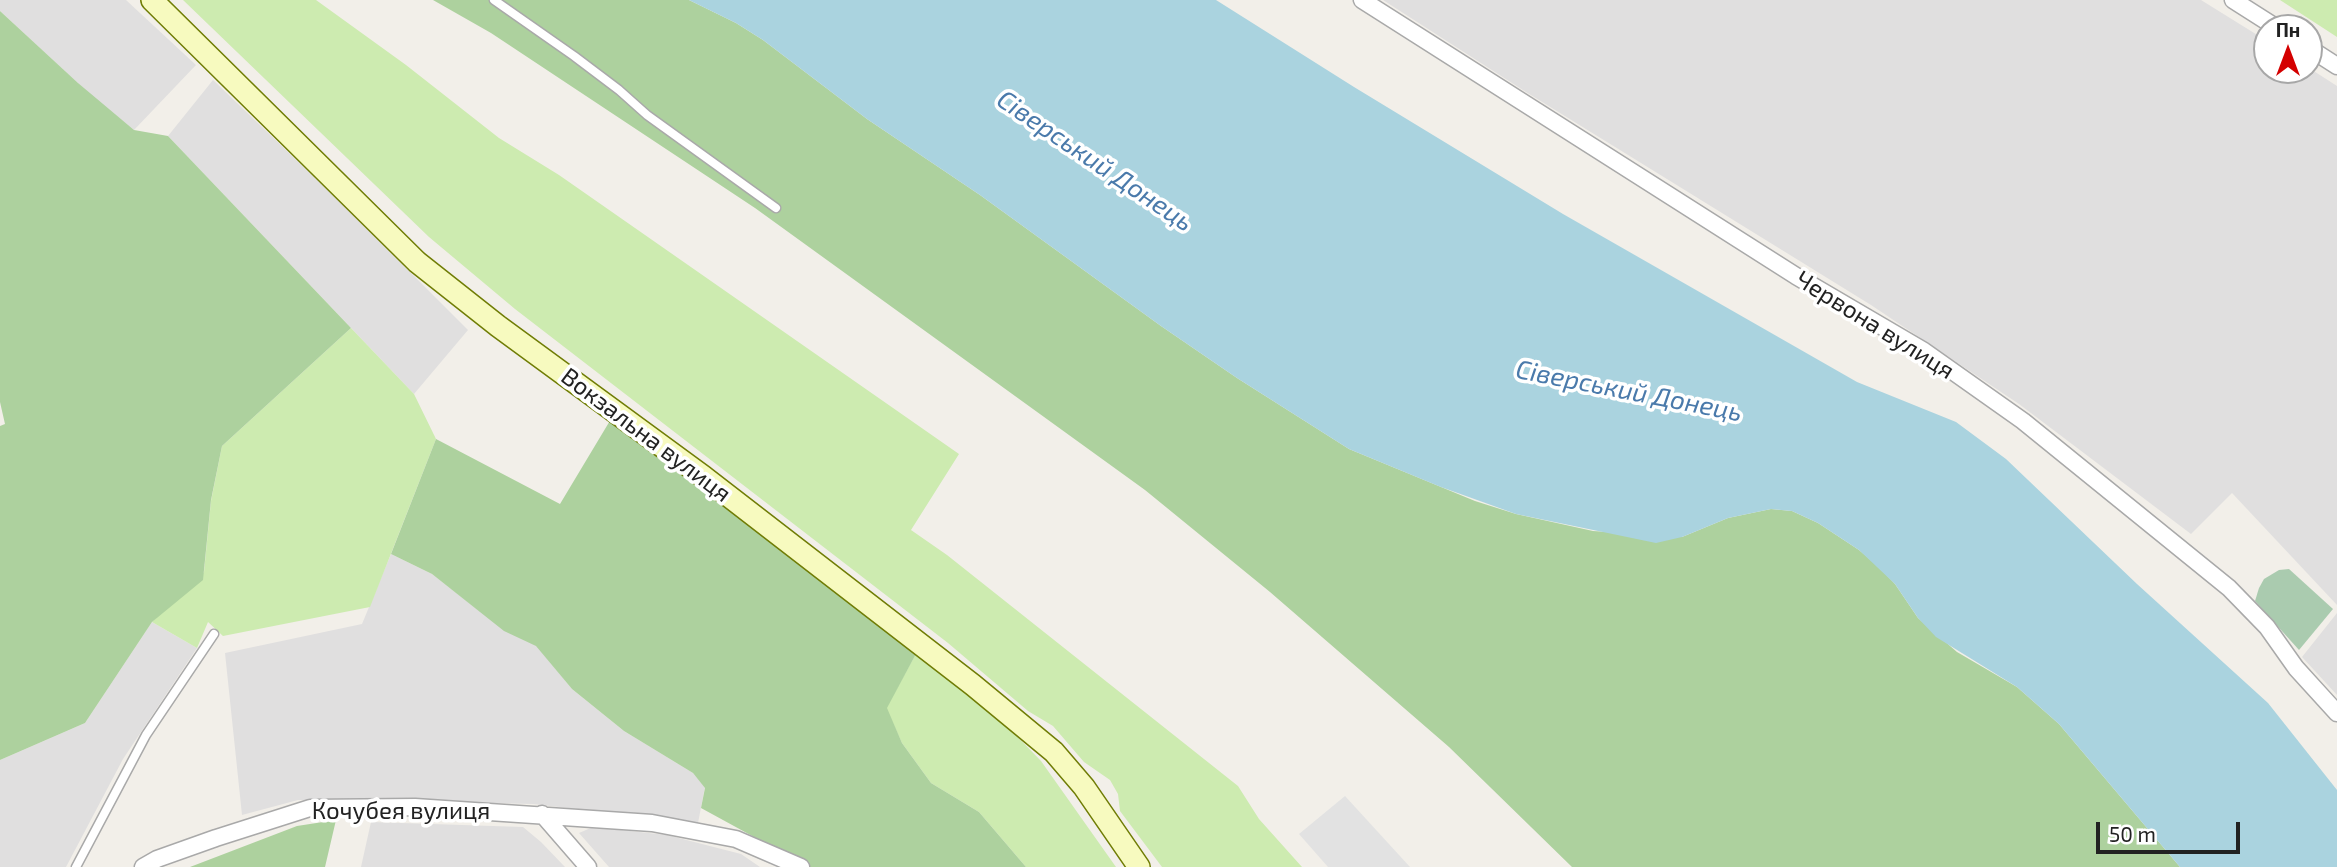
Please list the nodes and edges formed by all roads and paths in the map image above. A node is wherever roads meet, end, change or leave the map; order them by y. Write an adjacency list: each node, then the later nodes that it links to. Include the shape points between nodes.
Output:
1 (152, 0): 14 (main road, Вокзальна вулиця, via 417,262 704,477 1054,752)
2 (494, 0): 6 (lane)
3 (1362, 0): 8 (street, Червона вулиця, via 1796,276 1924,351 2023,421 2230,588)
4 (2234, 0): 5 (street)
5 (2256, 14)
6 (776, 208)
7 (214, 634): 10 (lane, via 146,735)
8 (2337, 713)
9 (542, 814): 11 (street, Кочубея вулиця, via 415,807 310,808); 12 (street); 13 (street, Кочубея вулиця, via 652,823 736,839)
10 (76, 867)
11 (143, 867)
12 (588, 867)
13 (801, 867)
14 (1139, 867)

